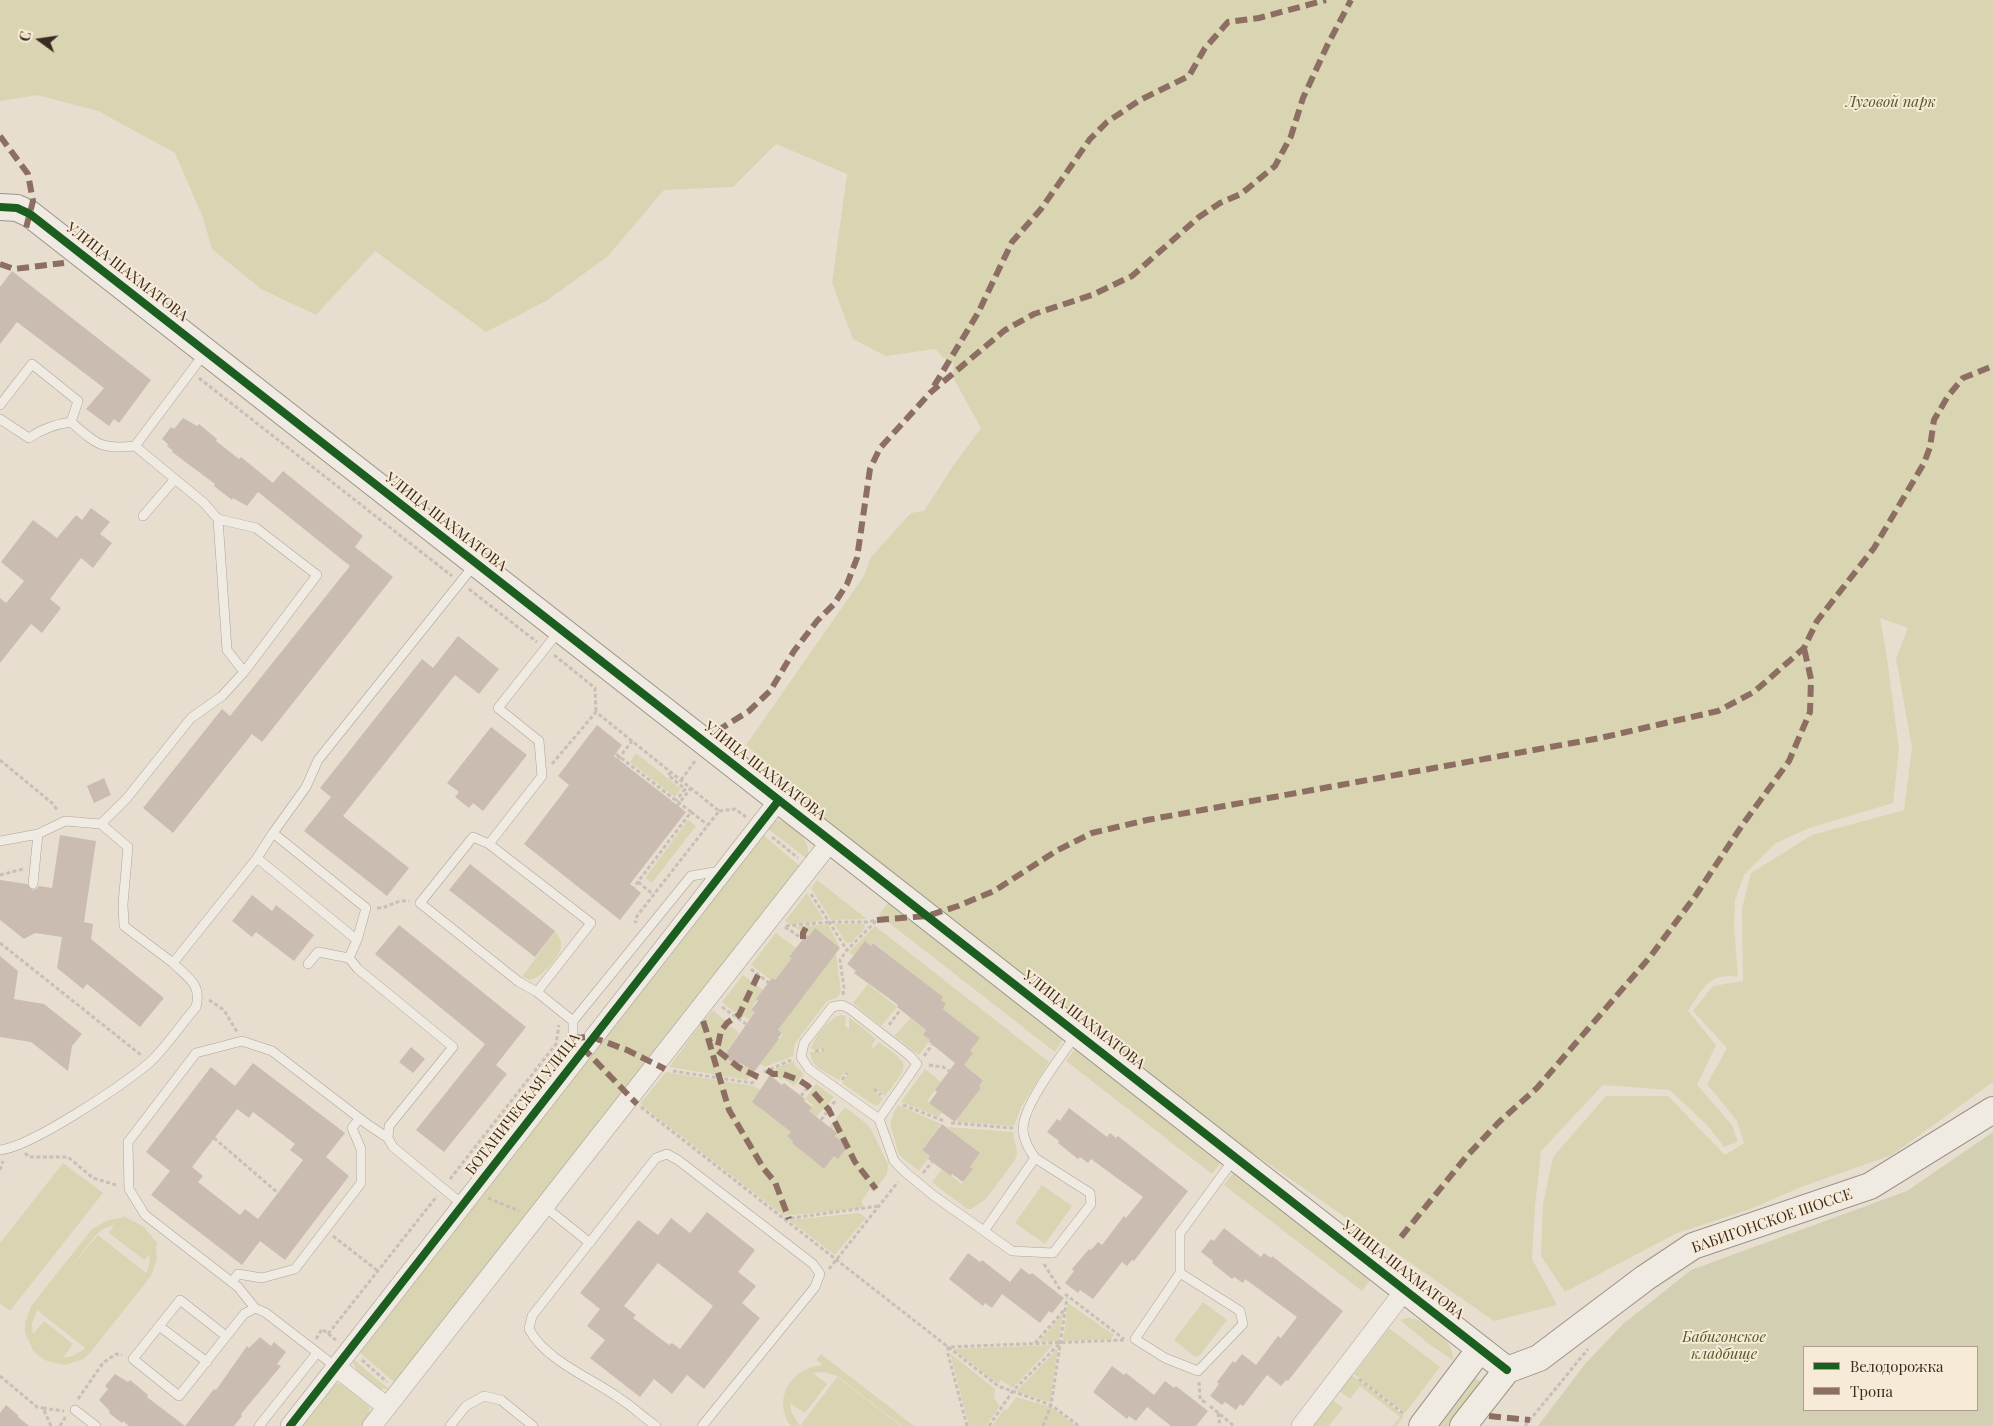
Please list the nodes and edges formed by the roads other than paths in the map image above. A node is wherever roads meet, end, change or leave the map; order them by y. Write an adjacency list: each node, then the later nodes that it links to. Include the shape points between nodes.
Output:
1 (0, 207): 2 (street, УЛИЦА ШАХМАТОВА, via 17,208 30,214)
2 (200, 359): 6 (lane); 10 (street, УЛИЦА ШАХМАТОВА)
3 (0, 405): 5 (lane, via 32,364 78,400)
4 (0, 419): 5 (lane, via 29,438 40,431)
5 (72, 422): 6 (lane, via 95,443 115,448)
6 (135, 446): 7 (lane)
7 (175, 479): 8 (lane); 9 (lane)
8 (143, 516)
9 (218, 519): 12 (lane, via 227,650); 12 (lane, via 256,528 317,575)
10 (476, 563): 11 (street, УЛИЦА ШАХМАТОВА); 15 (lane, via 318,760 306,787)
11 (553, 639): 13 (street, УЛИЦА ШАХМАТОВА); 19 (lane, via 498,708 539,741 542,776)
12 (244, 672): 14 (lane, via 222,696 191,718 127,798)
13 (779, 800): 18 (street, УЛИЦА ШАХМАТОВА); 21 (street, БОТАНИЧЕСКАЯ УЛИЦА)
14 (101, 824): 16 (lane, via 65,821); 25 (lane, via 128,847 124,926)
15 (274, 833): 20 (lane); 23 (lane, via 366,908)
16 (38, 834): 17 (lane); 22 (lane)
17 (0, 841)
18 (831, 841): 29 (street, УЛИЦА ШАХМАТОВА); 39 (street)
19 (489, 844): 27 (lane, via 591,923); 27 (lane, via 473,837 420,903 519,982)
20 (257, 858): 23 (lane); 25 (lane)
21 (723, 870): 28 (lane, via 691,876); 30 (street, БОТАНИЧЕСКАЯ УЛИЦА)
22 (33, 884)
23 (357, 940): 24 (lane)
24 (349, 958): 26 (lane, via 318,952); 34 (lane, via 358,970 453,1047 389,1126)
25 (173, 963): 35 (lane, via 195,984 199,996 196,1007 150,1062 57,1125 20,1144)
26 (308, 964)
27 (537, 992): 28 (lane)
28 (573, 1021): 30 (lane)
29 (1078, 1033): 36 (street, УЛИЦА ШАХМАТОВА); 37 (lane, via 1027,1110 1023,1129 1026,1144)
30 (573, 1061): 38 (street, БОТАНИЧЕСКАЯ УЛИЦА)
31 (1993, 1110): 52 (street, БАБИГОНСКОЕ ШОССЕ, via 1870,1186 1693,1246 1539,1358)
32 (359, 1119): 34 (lane); 43 (lane, via 352,1128 362,1149 361,1183 295,1269 262,1278 238,1274); 43 (lane, via 272,1051 242,1042 196,1053 128,1142 128,1189 145,1215)
33 (879, 1119): 33 (lane, via 809,1069 801,1057 804,1043 832,1007 842,1005 850,1009 917,1064); 40 (lane, via 894,1161 934,1196)
34 (388, 1138): 38 (lane, via 393,1147)
35 (0, 1150)
36 (1235, 1157): 42 (lane, via 1180,1233); 44 (street, УЛИЦА ШАХМАТОВА)
37 (1035, 1158): 40 (lane); 40 (lane, via 1090,1193 1092,1204 1053,1253 1012,1251)
38 (462, 1204): 51 (street, БОТАНИЧЕСКАЯ УЛИЦА)
39 (545, 1207): 41 (lane); 54 (street)
40 (984, 1231)
41 (590, 1243): 62 (lane, via 532,1316 529,1329 534,1340); 63 (lane, via 656,1158 667,1154 813,1264 820,1274 815,1287)
42 (1180, 1273): 42 (lane, via 1240,1311 1243,1324 1198,1371 1164,1358 1136,1338)
43 (232, 1282): 45 (lane)
44 (1406, 1290): 48 (street, УЛИЦА ШАХМАТОВА); 64 (street)
45 (255, 1308): 47 (lane, via 244,1314); 49 (lane)
46 (159, 1326): 47 (lane, via 180,1300); 50 (lane); 50 (lane, via 133,1359 180,1396)
47 (226, 1336): 50 (lane)
48 (1480, 1349): 52 (street, УЛИЦА ШАХМАТОВА); 55 (street)
49 (317, 1353): 51 (lane); 57 (lane)
50 (207, 1362)
51 (336, 1367): 54 (street); 58 (street, БОТАНИЧЕСКАЯ УЛИЦА)
52 (1507, 1370): 65 (street)
53 (76, 1406): 56 (lane)
54 (387, 1407): 59 (street)
55 (1413, 1420)
56 (96, 1426)
57 (259, 1426)
58 (290, 1426)
59 (372, 1426)
60 (450, 1426): 61 (lane, via 466,1406 484,1396 501,1400)
61 (533, 1426)
62 (656, 1426)
63 (702, 1426)
64 (1301, 1426)
65 (1463, 1426)

